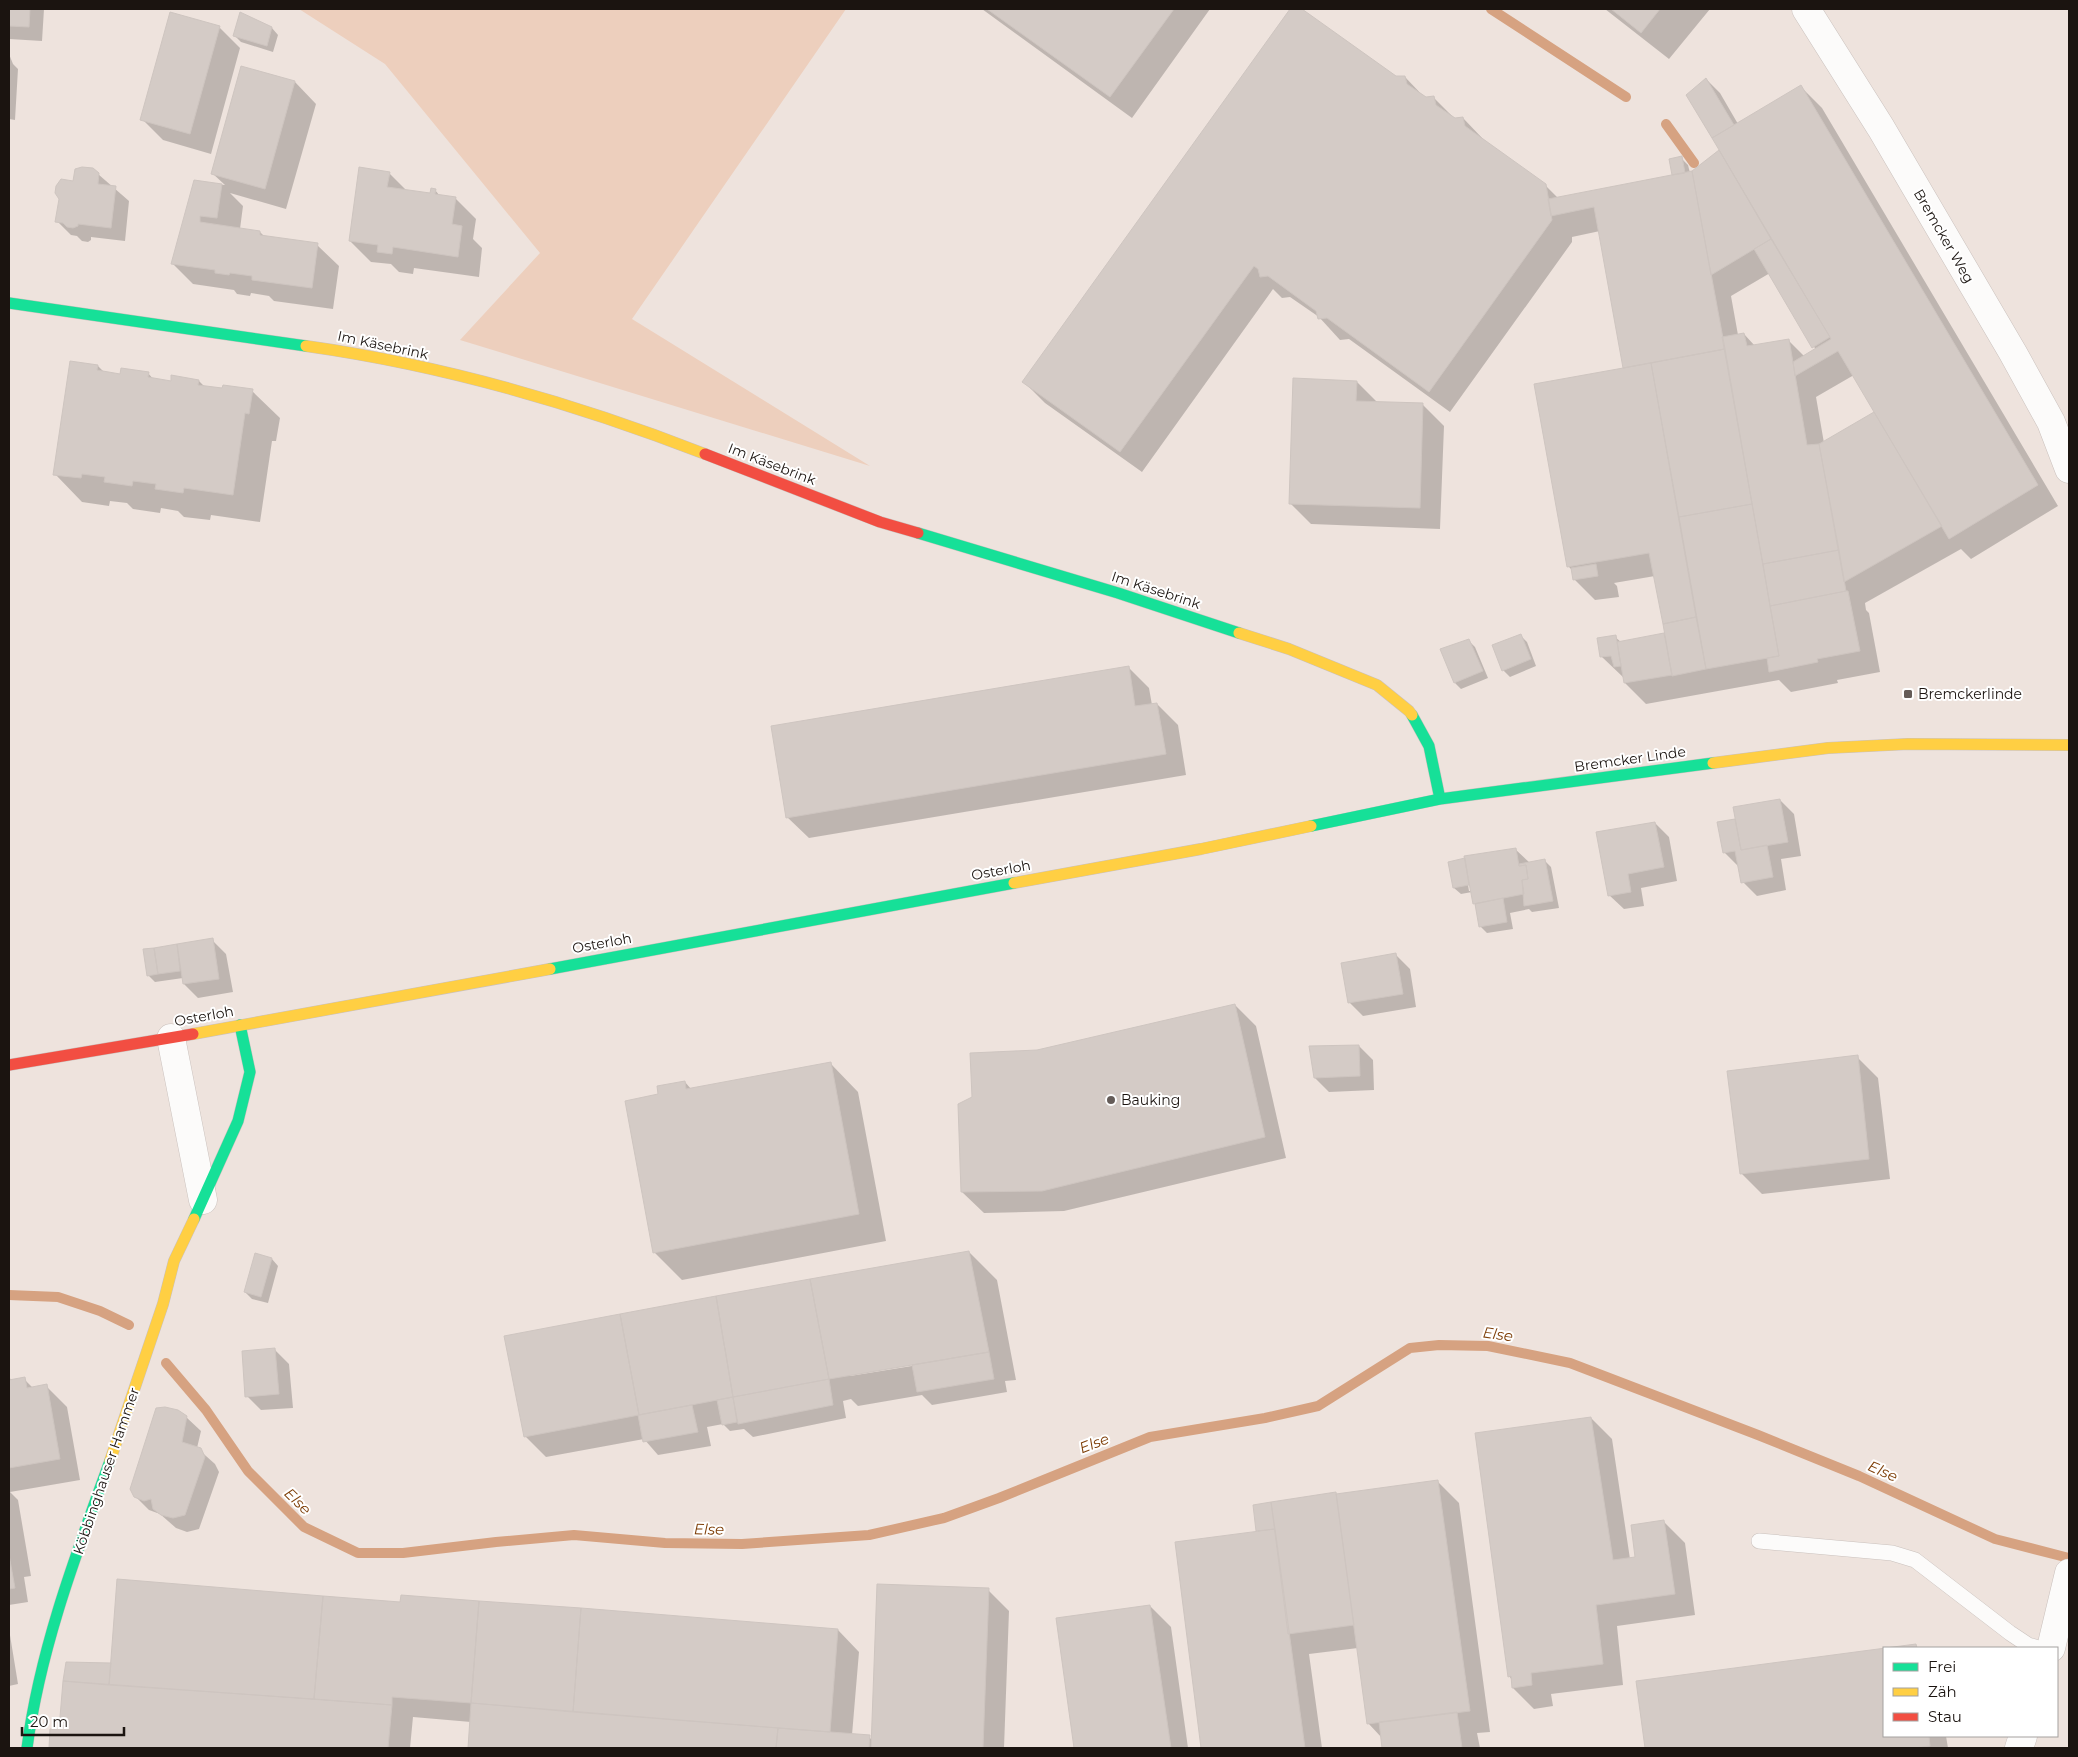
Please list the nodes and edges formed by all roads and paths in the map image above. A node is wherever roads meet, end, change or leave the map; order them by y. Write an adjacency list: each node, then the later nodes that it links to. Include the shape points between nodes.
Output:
1 (1806, 9): 3 (street, Bremcker Weg, via 1881,128 2013,353 2052,422)
2 (9, 304): 5 (street, Im Käsebrink, via 328,349 453,374 563,405 677,443 880,522 1118,593 1290,649 1377,685 1409,711 1429,746)
3 (2069, 470)
4 (2069, 745): 5 (street, Bremcker Linde, via 1908,744 1828,748)
5 (1440, 799): 6 (street, Bremcker Linde)
6 (1201, 849): 7 (street, Osterloh)
7 (240, 1025): 8 (street, Osterloh); 10 (street, Köbbinghauser Hammer, via 250,1072 238,1121)
8 (171, 1038): 9 (street, Osterloh); 10 (street)
9 (9, 1065)
10 (203, 1200): 15 (street, Köbbinghauser Hammer, via 174,1261 164,1304 72,1566 46,1655)
11 (1759, 1541): 13 (lane, via 1892,1553 1915,1560 2010,1634)
12 (2068, 1580): 14 (street)
13 (2035, 1647)
14 (2051, 1647)
15 (26, 1748)

